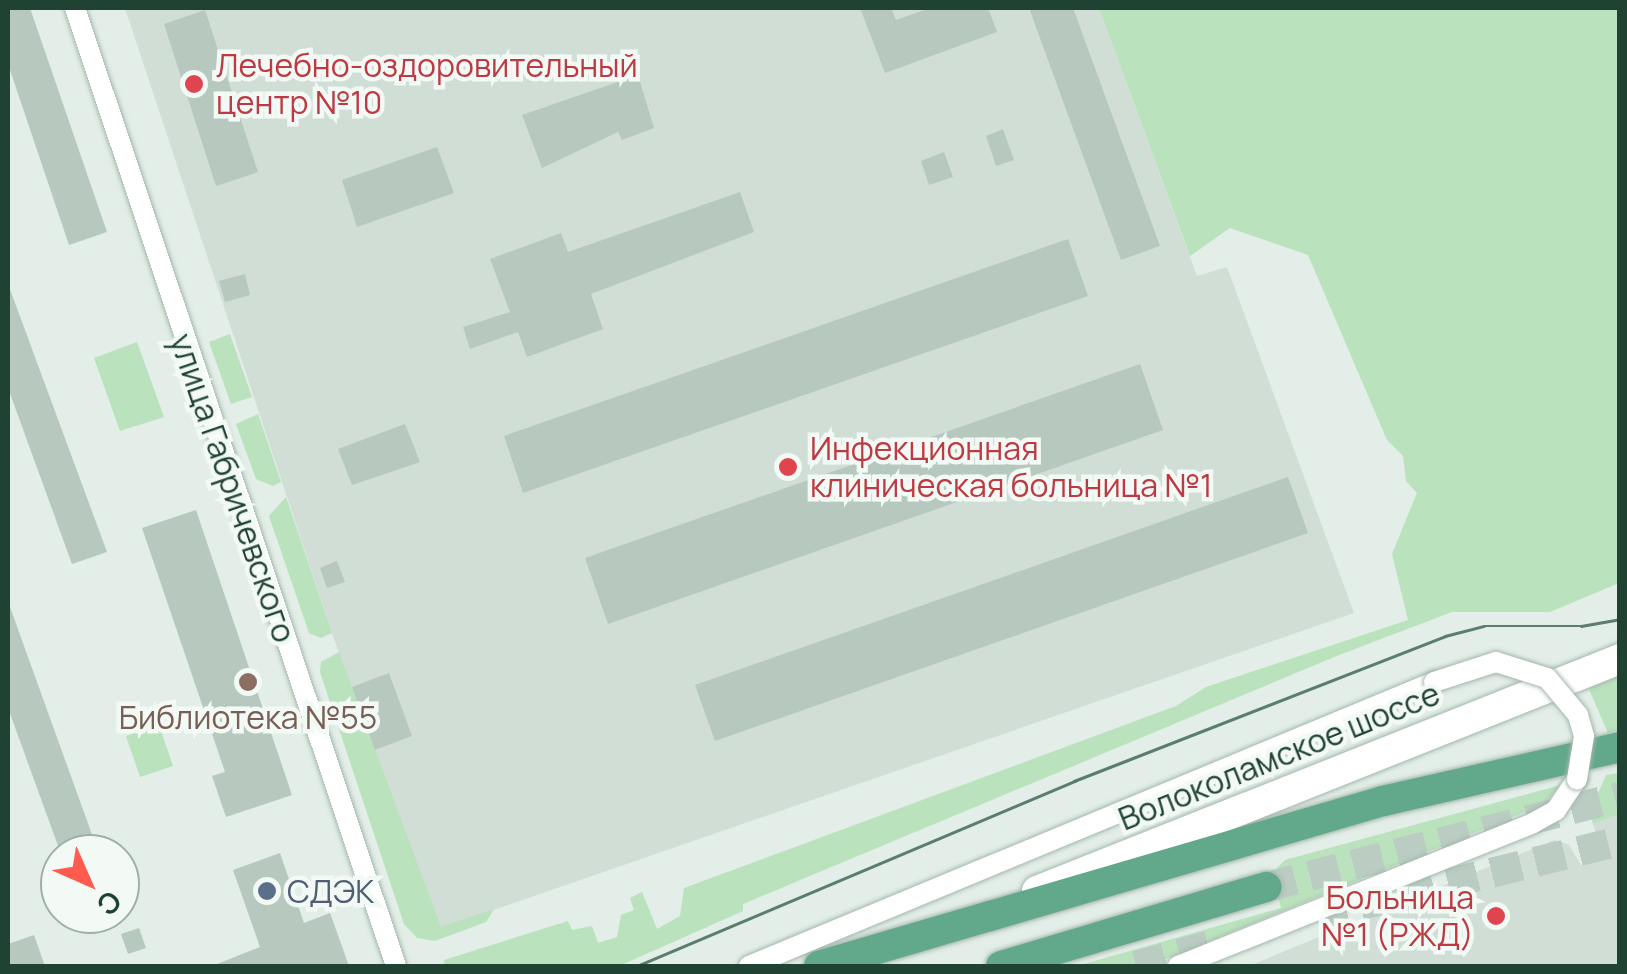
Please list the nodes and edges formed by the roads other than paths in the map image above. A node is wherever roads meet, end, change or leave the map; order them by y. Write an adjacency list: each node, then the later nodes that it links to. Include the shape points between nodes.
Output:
1 (74, 8): 6 (street, улица Габричевского)
2 (1620, 659): 5 (main road, Волоколамское шоссе)
3 (1620, 747): 5 (main road, Волоколамское шоссе, via 1446,784)
4 (1266, 887): 9 (main road)
5 (966, 920): 8 (main road, Волоколамское шоссе)
6 (396, 966)
7 (749, 966): 10 (street, bridge, via 1496,662 1547,678 1578,715 1584,736 1578,779 1545,818)
8 (819, 966)
9 (1001, 966)
10 (1178, 966)

